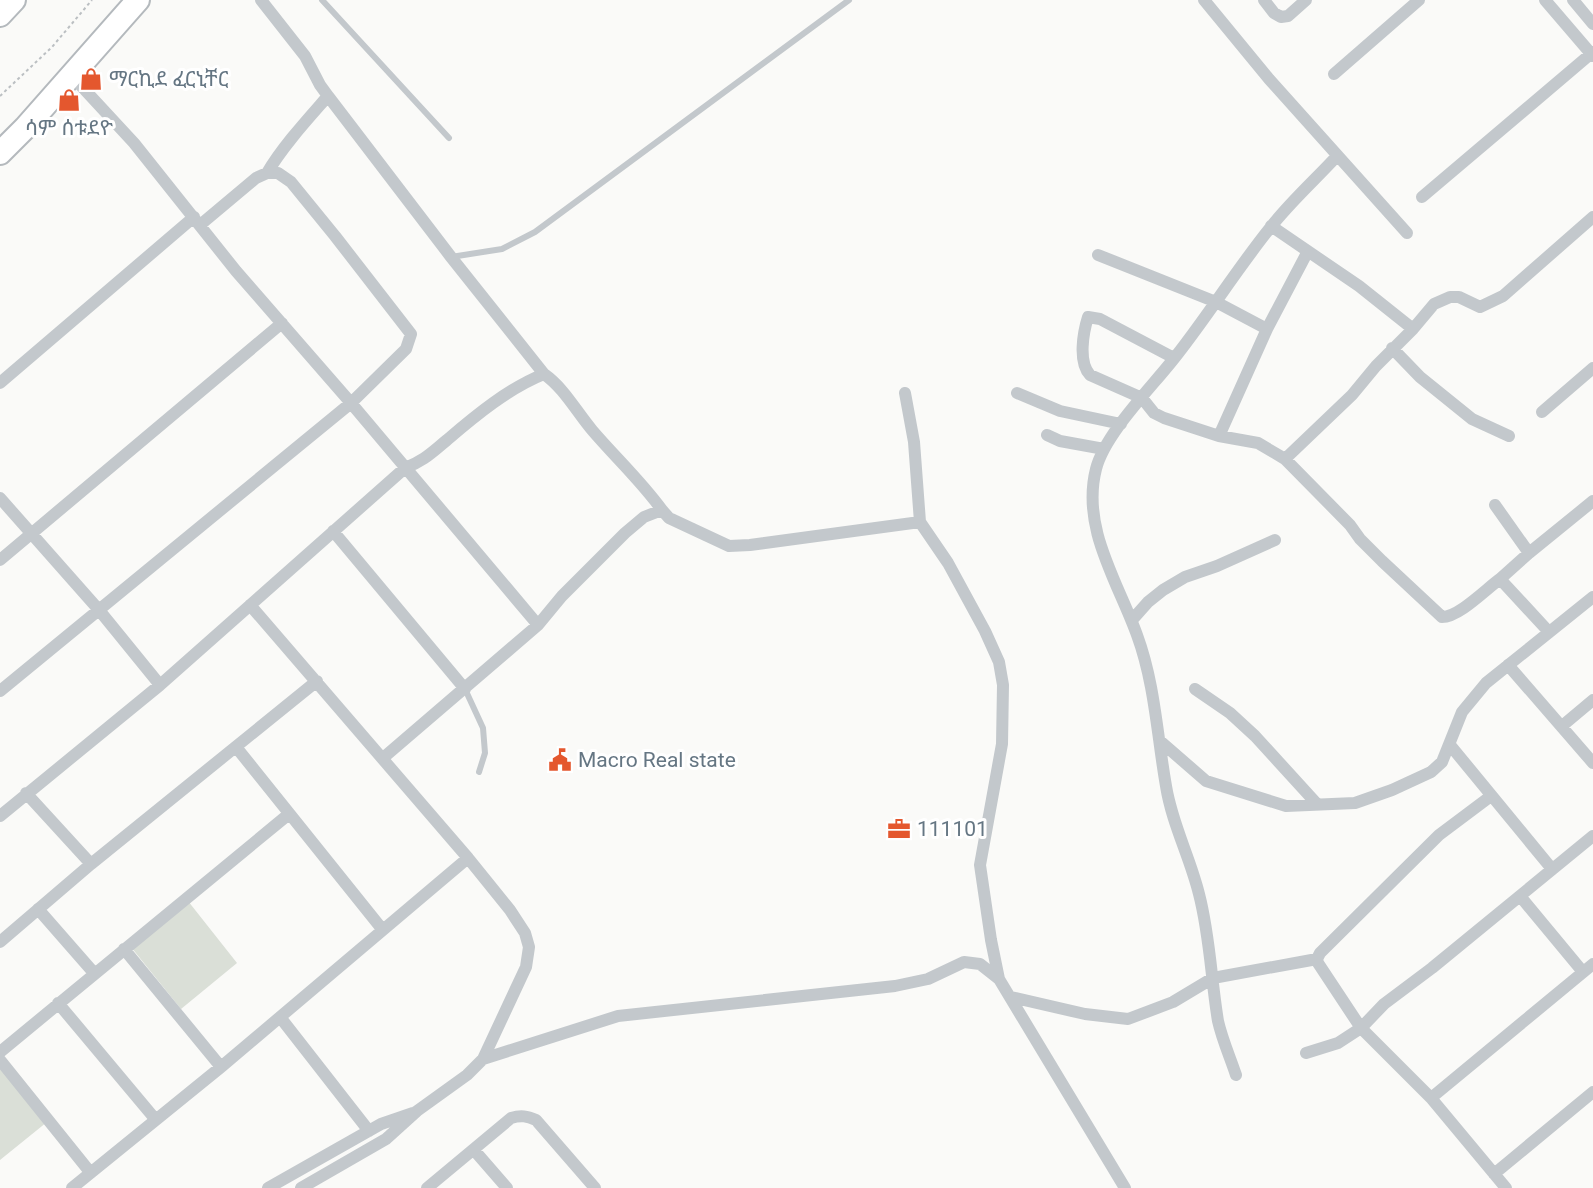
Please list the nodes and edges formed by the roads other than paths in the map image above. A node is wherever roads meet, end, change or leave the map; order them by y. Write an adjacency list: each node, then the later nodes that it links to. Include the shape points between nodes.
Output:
1 (14, 0): 12 (highway)
2 (138, 0): 16 (highway)
3 (261, 0): 17 (street, via 304,56)
4 (322, 0): 18 (lane)
5 (849, 0): 29 (lane, via 535,232 502,249)
6 (1204, 0): 20 (street)
7 (1264, 0): 8 (street, via 1281,17 1288,16)
8 (1306, 0)
9 (1419, 0): 15 (street)
10 (1545, 0): 14 (street)
11 (1573, 0): 13 (street)
12 (0, 15)
13 (1593, 24)
14 (1592, 54): 22 (street)
15 (1334, 74)
16 (72, 76): 19 (highway); 24 (street, via 134,143)
17 (328, 96): 21 (street, via 279,153); 29 (street)
18 (448, 138)
19 (0, 153)
20 (1336, 156): 25 (street); 26 (street)
21 (267, 173): 24 (street); 42 (street, via 278,173 291,182 411,334 406,349)
22 (1422, 198)
23 (1593, 217): 33 (street, via 1503,296 1480,307 1450,297 1434,304)
24 (197, 221): 31 (street); 38 (street)
25 (1271, 226): 27 (street); 30 (street)
26 (1407, 234)
27 (1308, 251): 32 (street); 33 (street)
28 (1098, 255): 30 (street)
29 (451, 257): 37 (street)
30 (1216, 302): 32 (street); 35 (street)
31 (282, 323): 42 (street); 57 (street)
32 (1267, 329): 46 (street)
33 (1413, 329): 34 (street)
34 (1392, 348): 47 (street, via 1420,377 1472,419); 49 (street, via 1352,396)
35 (1174, 358): 41 (street); 41 (street, via 1100,319 1088,317 1083,350 1085,370)
36 (1593, 368): 43 (street)
37 (544, 374): 50 (street, via 505,395 430,456); 54 (street)
38 (0, 383)
39 (905, 393): 55 (street, via 914,442)
40 (1017, 393): 44 (street, via 1060,411)
41 (1142, 398): 44 (street); 46 (street, via 1154,413 1164,418)
42 (351, 403): 50 (street); 64 (street)
43 (1542, 412)
44 (1121, 424): 48 (street)
45 (1047, 435): 48 (street)
46 (1219, 436): 49 (street, via 1258,443)
47 (1509, 436)
48 (1104, 449): 65 (street, via 1094,479 1095,528)
49 (1285, 459): 61 (street, via 1368,547 1442,617 1463,608)
50 (405, 468): 56 (street); 66 (street)
51 (0, 498): 57 (street)
52 (1593, 501): 59 (street)
53 (1495, 505): 59 (street)
54 (662, 510): 55 (street, via 669,518 729,546); 66 (street, via 644,517 625,533)
55 (920, 522): 100 (street, via 948,563 985,631 999,662 1003,685 1002,744 980,865)
56 (333, 531): 63 (street); 72 (street)
57 (30, 535): 60 (street); 64 (street)
58 (1275, 540): 65 (street, via 1178,581 1148,602)
59 (1529, 553): 61 (street)
60 (0, 560)
61 (1500, 579): 67 (street)
62 (1593, 597): 67 (street)
63 (250, 605): 69 (street); 70 (street)
64 (99, 610): 70 (street); 73 (street)
65 (1132, 620): 76 (street, via 1146,661)
66 (538, 625): 72 (street)
67 (1549, 632): 68 (street)
68 (1508, 665): 75 (street); 77 (street, via 1486,683 1462,712)
69 (317, 681): 78 (street); 79 (street)
70 (160, 685): 82 (street)
71 (1195, 688): 84 (street, via 1230,712)
72 (465, 689): 79 (street); 81 (lane, via 483,728 485,753)
73 (0, 691)
74 (1593, 700): 75 (street)
75 (1562, 726): 80 (street)
76 (1160, 741): 84 (street, via 1206,781 1286,806); 99 (street, via 1173,818 1206,924)
77 (1450, 745): 83 (street); 84 (street, via 1442,762 1431,772 1392,790 1355,803)
78 (236, 747): 85 (street); 89 (street)
79 (383, 758): 88 (street)
80 (1593, 763)
81 (480, 772)
82 (26, 793): 86 (street); 89 (street)
83 (1491, 796): 90 (street); 96 (street, via 1438,835)
84 (1317, 804)
85 (289, 814): 93 (street); 95 (street)
86 (0, 816)
87 (1593, 836): 90 (street)
88 (468, 858): 93 (street); 107 (street, via 510,910 529,947 522,977)
89 (91, 864): 92 (street)
90 (1552, 869): 91 (street)
91 (1520, 896): 97 (street); 104 (street, via 1384,1004)
92 (38, 909): 94 (street); 98 (street)
93 (382, 929): 103 (street)
94 (0, 942)
95 (124, 949): 98 (street); 109 (street)
96 (1317, 959): 99 (street); 104 (street)
97 (1588, 968): 112 (street)
98 (94, 973): 102 (street)
99 (1213, 978): 101 (street, via 1173,1002 1128,1019 1085,1014); 110 (street, via 1219,1023)
100 (999, 979): 101 (street); 107 (street, via 980,964 964,962 928,979 895,986 618,1016)
101 (1011, 997): 125 (street)
102 (58, 1004): 105 (street); 114 (street)
103 (280, 1017): 109 (street); 115 (street)
104 (1361, 1028): 106 (street, via 1338,1043); 112 (street)
105 (0, 1052)
106 (1306, 1053)
107 (483, 1059): 113 (street)
108 (0, 1060): 117 (street)
109 (221, 1068): 114 (street)
110 (1236, 1075)
111 (1593, 1092): 118 (street)
112 (1431, 1098): 118 (street)
113 (417, 1111): 115 (street); 121 (street, via 386,1139)
114 (156, 1120): 117 (street)
115 (369, 1131): 120 (street)
116 (474, 1150): 122 (street); 123 (street); 124 (street, via 511,1118 528,1116 548,1132)
117 (90, 1173): 119 (street)
118 (1494, 1174): 126 (street)
119 (72, 1188)
120 (268, 1188)
121 (301, 1188)
122 (427, 1188)
123 (507, 1188)
124 (596, 1188)
125 (1125, 1188)
126 (1506, 1188)

